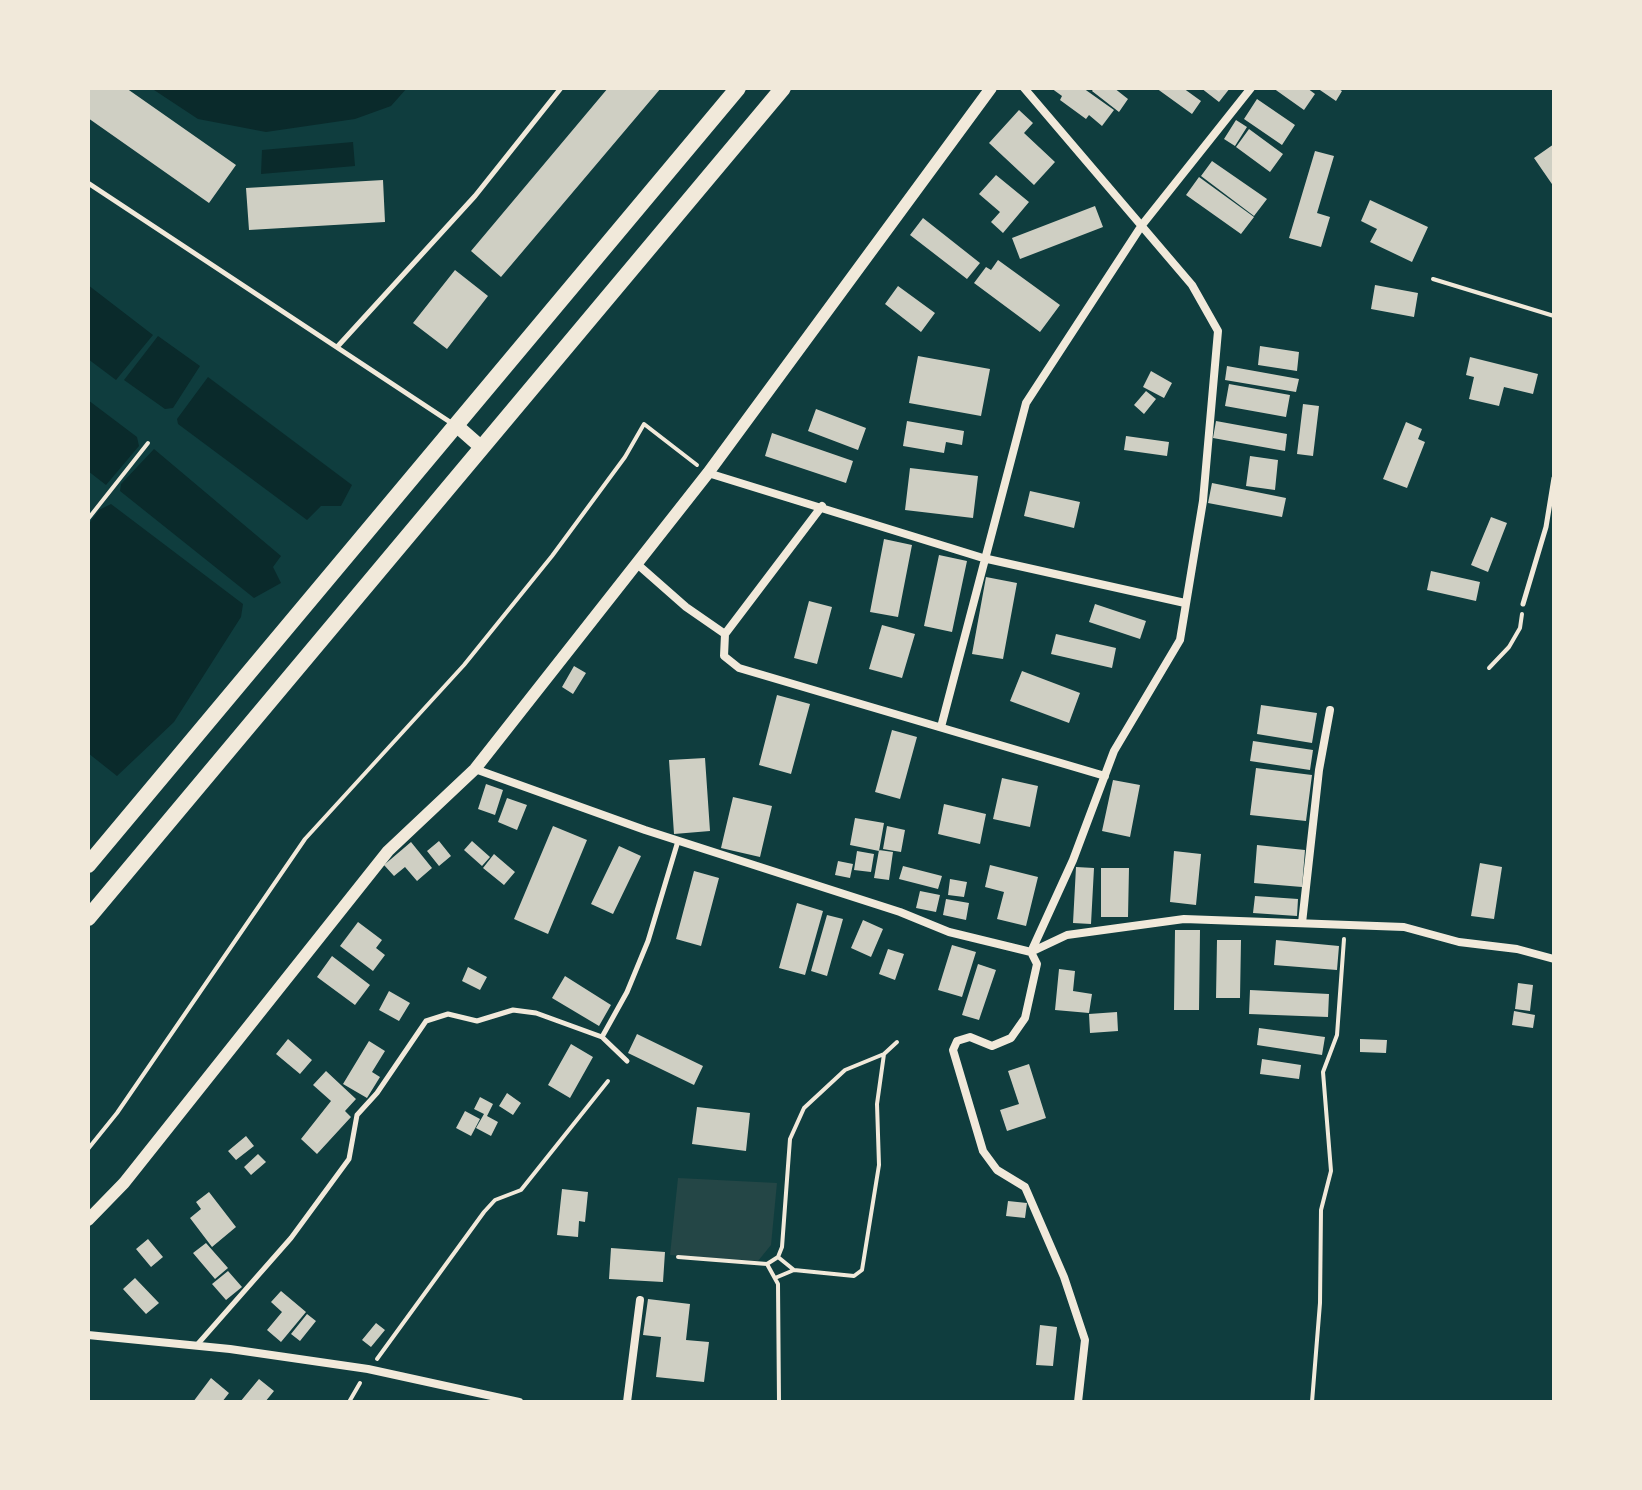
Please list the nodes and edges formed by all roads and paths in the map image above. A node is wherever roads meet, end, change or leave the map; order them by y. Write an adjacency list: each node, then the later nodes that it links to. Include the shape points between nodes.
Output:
1 (561, 88): 11 (lane, via 475,196)
2 (738, 88): 12 (main road)
3 (783, 88): 14 (main road)
4 (991, 88): 15 (street)
5 (1024, 88): 8 (street)
6 (1251, 88): 8 (street)
7 (88, 183): 11 (lane)
8 (1142, 225): 19 (street, via 1026,403); 21 (street, via 1192,285 1218,331 1203,501)
9 (1433, 279): 10 (path)
10 (1554, 316)
11 (338, 346): 12 (lane)
12 (457, 426): 14 (main road); 30 (main road)
13 (148, 443): 18 (path)
14 (482, 448): 31 (main road)
15 (708, 473): 17 (street); 20 (street); 41 (path, via 644,424 552,556 464,665 305,839)
16 (1554, 478): 22 (lane)
17 (822, 506): 19 (street); 23 (street)
18 (88, 519)
19 (983, 558): 21 (street); 26 (street)
20 (636, 563): 23 (street); 27 (street)
21 (1185, 603): 28 (street, via 1180,640 1114,751)
22 (1523, 604): 24 (path, via 1520,628)
23 (725, 634): 26 (street, via 724,656 739,668)
24 (1489, 668)
25 (1330, 710): 32 (street)
26 (941, 727): 28 (street)
27 (475, 769): 29 (street); 42 (street, via 388,851 124,1183)
28 (1105, 776): 34 (street)
29 (678, 840): 34 (street, via 949,932); 36 (lane, via 648,941)
30 (88, 865)
31 (88, 918)
32 (1302, 923): 33 (street); 34 (street, via 1184,919 1067,935)
33 (1346, 925): 35 (street, via 1404,927); 57 (path, via 1337,1035 1323,1072 1331,1171 1321,1210)
34 (1031, 952): 56 (street, via 1037,964 1025,1018 1011,1038 992,1046 970,1037 957,1041 953,1050 983,1151 997,1170 1025,1187 1064,1277 1085,1340)
35 (1554, 959)
36 (602, 1037): 39 (lane); 50 (lane, via 513,1010 477,1021 448,1014 426,1021 357,1115 349,1159 291,1238)
37 (897, 1042): 38 (path)
38 (884, 1054): 44 (path, via 845,1070 804,1108 790,1139); 46 (path, via 877,1104 879,1165 862,1270 854,1276)
39 (627, 1061)
40 (608, 1081): 51 (path, via 521,1190 495,1200 484,1212)
41 (88, 1149)
42 (88, 1220)
43 (678, 1257): 45 (path)
44 (778, 1257): 45 (path); 46 (path)
45 (767, 1264): 47 (path)
46 (794, 1270): 47 (path)
47 (775, 1278): 55 (path)
48 (640, 1300): 54 (street)
49 (88, 1335): 50 (street)
50 (195, 1347): 51 (street)
51 (368, 1369): 52 (path); 53 (street)
52 (349, 1402)
53 (519, 1402)
54 (627, 1402)
55 (779, 1402)
56 (1078, 1402)
57 (1312, 1402)

